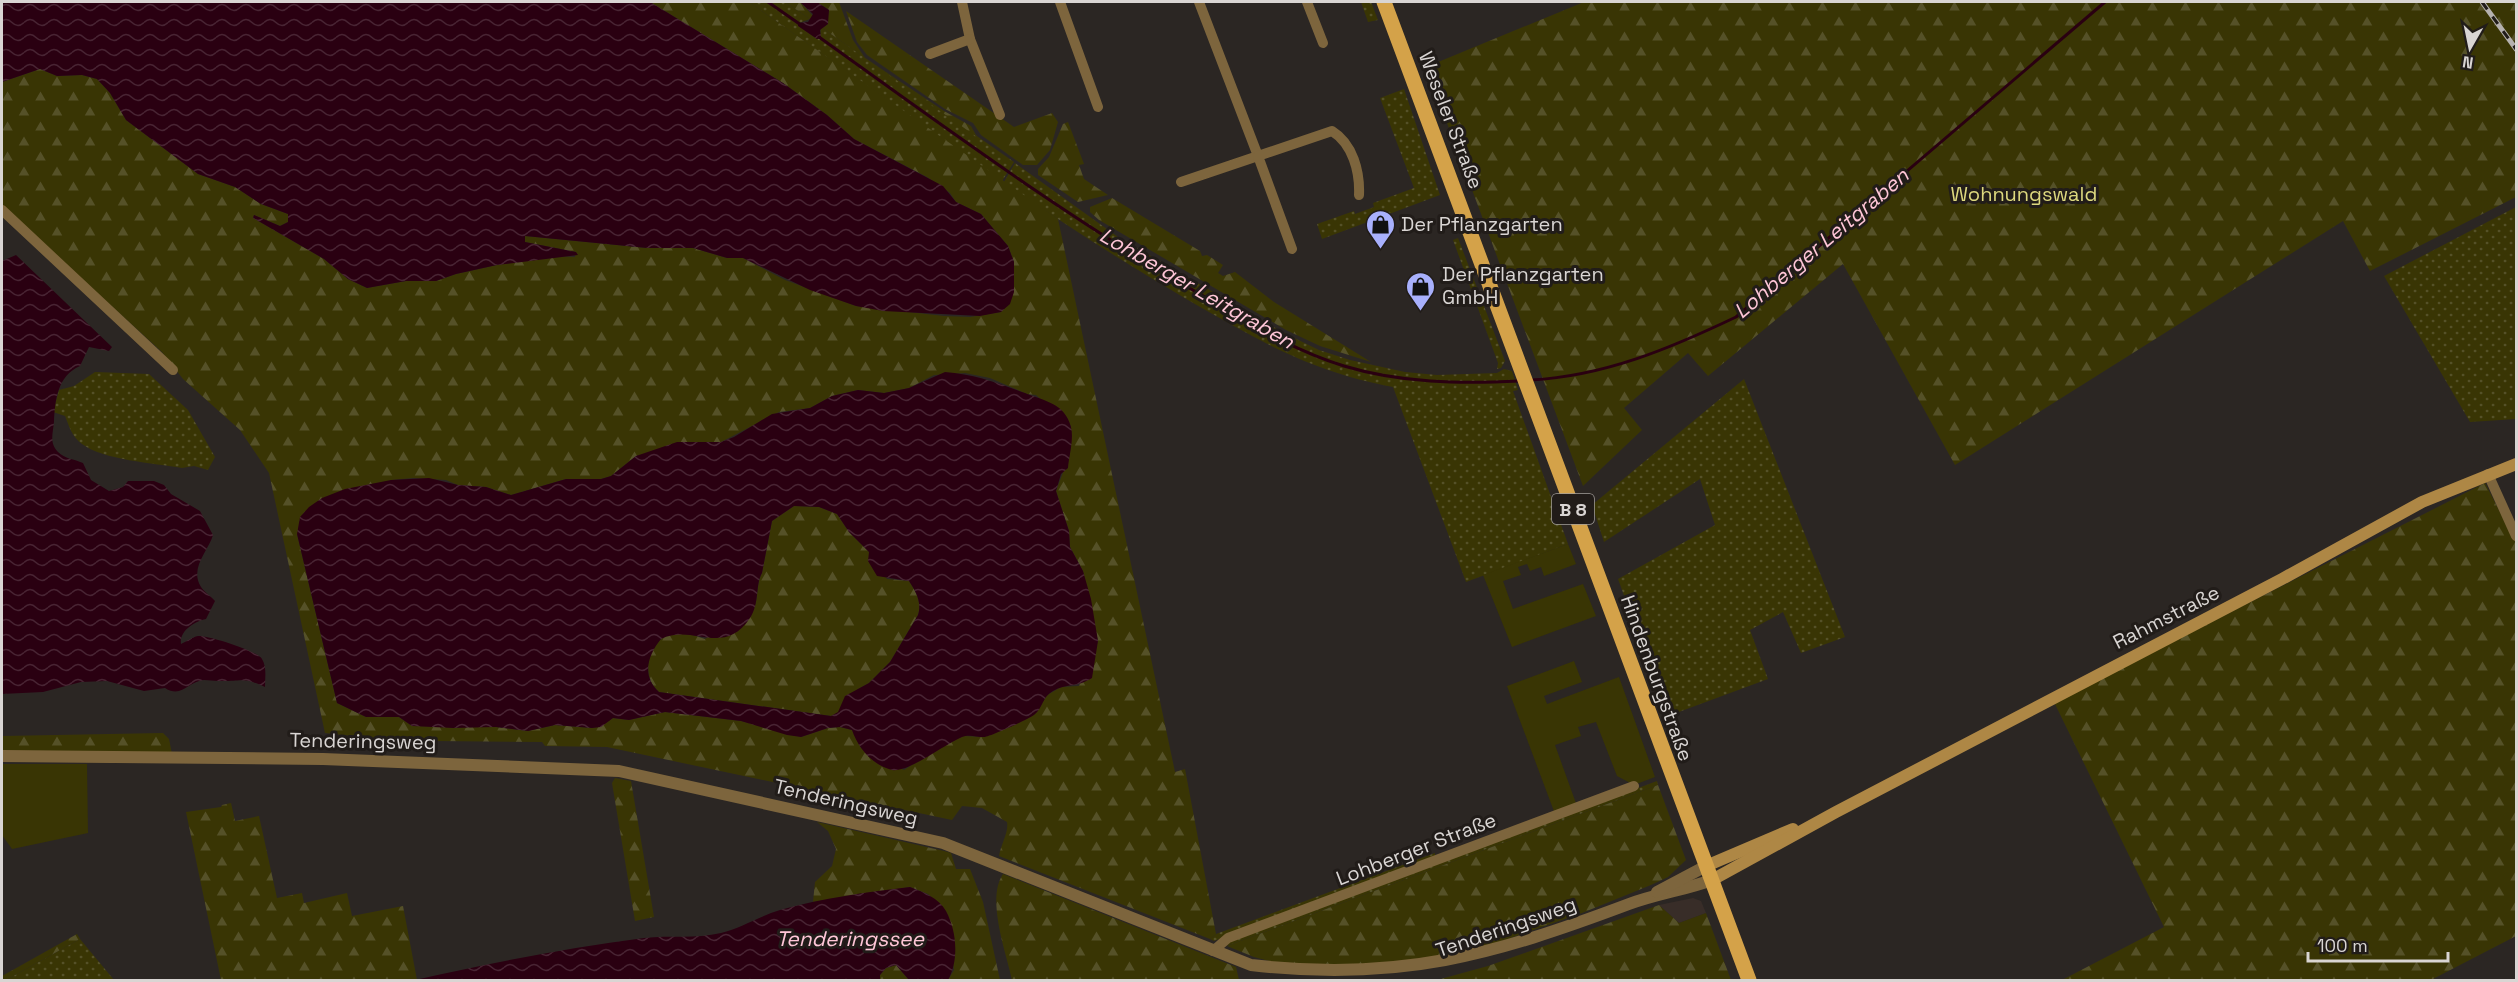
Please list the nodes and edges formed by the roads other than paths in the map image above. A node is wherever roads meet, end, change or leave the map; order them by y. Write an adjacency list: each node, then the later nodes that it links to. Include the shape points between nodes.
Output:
1 (962, 2): 6 (street)
2 (1060, 2): 9 (street)
3 (1199, 2): 11 (street)
4 (1307, 2): 7 (street)
5 (1384, 2): 17 (main road, Weseler Straße / B 8)
6 (970, 39): 8 (street); 10 (street)
7 (1323, 43)
8 (930, 54)
9 (1098, 107)
10 (1000, 115)
11 (1257, 156): 12 (street); 13 (street, via 1332,132 1345,139 1359,176); 15 (street)
12 (1181, 182)
13 (1359, 195)
14 (2, 210): 16 (street)
15 (1292, 249)
16 (173, 370)
17 (1528, 389): 23 (main road, Hindenburgstraße / B 8)
18 (2517, 464): 19 (main road, Rahmstraße)
19 (2488, 474): 20 (street); 23 (main road, Rahmstraße, via 2422,502 1836,812)
20 (2517, 536)
21 (2, 756): 24 (street, Tenderingsweg, via 323,759 619,771 943,843)
22 (1634, 786): 24 (street, Lohberger Straße, via 1228,938)
23 (1709, 873): 24 (street, Tenderingsweg, via 1687,889 1648,897 1462,965 1401,978 1293,976); 25 (main road, Hindenburgstraße / B 8)
24 (1214, 951)
25 (1749, 981)

